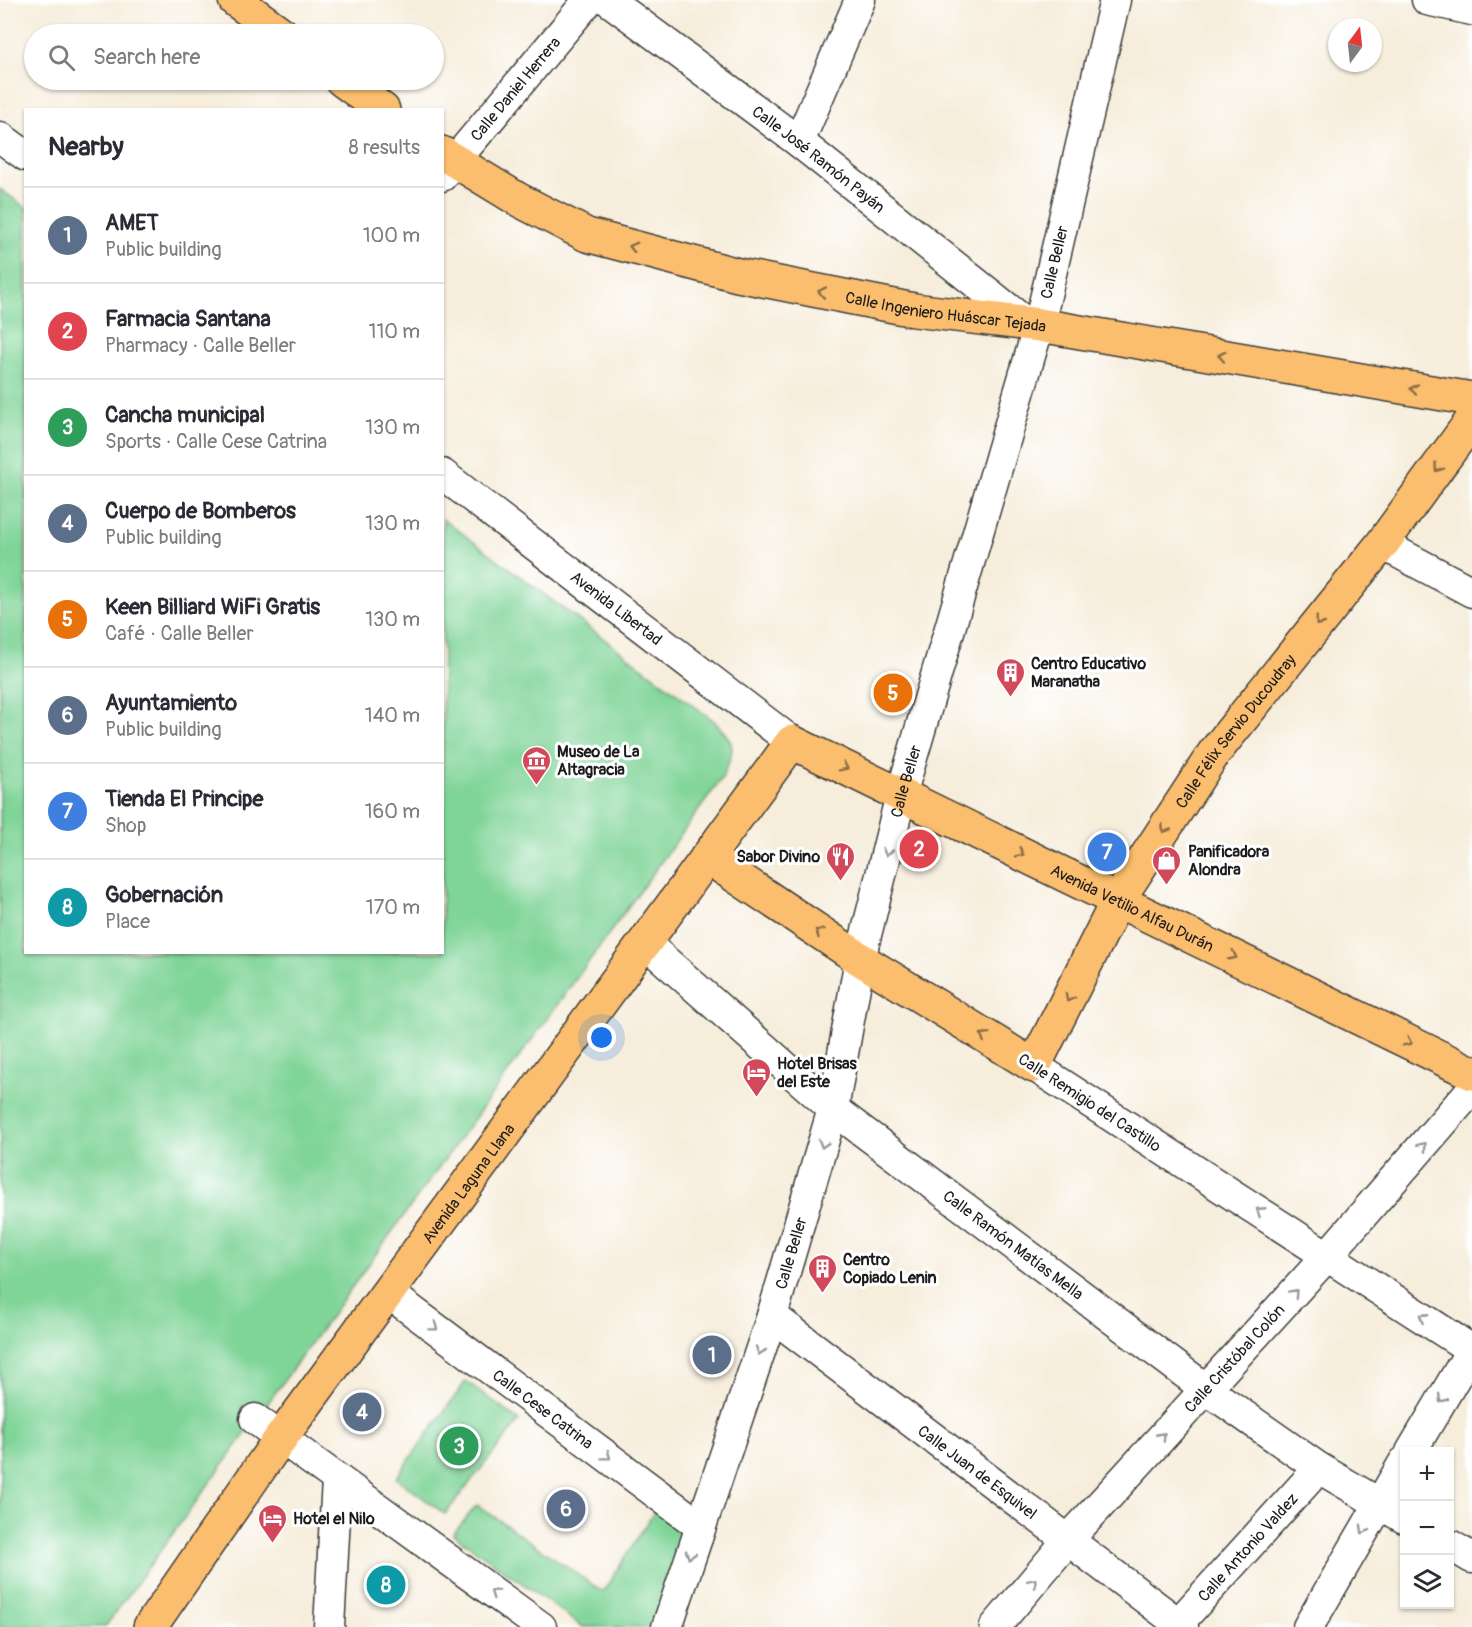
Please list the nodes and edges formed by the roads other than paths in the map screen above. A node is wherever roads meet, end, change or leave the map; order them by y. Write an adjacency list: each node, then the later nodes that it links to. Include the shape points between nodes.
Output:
1 (235, 0): 8 (main road)
2 (589, 0): 14 (street, Calle Daniel Herrera)
3 (608, 0): 12 (street, Calle José Ramón Payán)
4 (860, 0): 12 (street)
5 (1115, 0): 15 (street, Calle Beller)
6 (1427, 0): 7 (street)
7 (1472, 10)
8 (268, 24)
9 (356, 90): 10 (main road)
10 (380, 108)
11 (0, 137): 13 (street)
12 (799, 142): 15 (street, Calle José Ramón Payán)
13 (24, 155)
14 (446, 164): 15 (main road, Calle Ingeniero Huáscar Tejada, one-way to 14, via 914,310 738,275 587,235)
15 (1032, 324): 16 (main road, Calle Ingeniero Huáscar Tejada, one-way to 15); 22 (street, Calle Beller)
16 (1472, 399)
17 (1472, 420): 19 (main road, Calle Félix Servio Ducoudray, one-way to 19)
18 (444, 476): 21 (street, Avenida Libertad)
19 (1382, 544): 20 (street); 24 (main road, Calle Félix Servio Ducoudray, one-way to 24, via 1214,753)
20 (1472, 592)
21 (792, 742): 22 (main road, Avenida Vetilio Alfau Durán, one-way to 22); 23 (main road, Avenida Laguna Llana)
22 (901, 795): 24 (main road, Avenida Vetilio Alfau Durán, one-way to 24); 26 (street, Calle Beller, one-way to 26)
23 (707, 856): 25 (main road, Avenida Laguna Llana); 26 (main road, Calle Remigio del Castillo, one-way to 23)
24 (1118, 900): 27 (main road, Calle Félix Servio Ducoudray, one-way to 27); 28 (main road, Avenida Vetilio Alfau Durán, one-way to 28)
25 (644, 942): 30 (street, Calle Ramón Matías Mella); 32 (main road, Avenida Laguna Llana)
26 (860, 959): 27 (main road, Calle Remigio del Castillo, one-way to 26); 30 (street, Calle Beller)
27 (1034, 1066): 31 (street, Calle Remigio del Castillo, one-way to 27)
28 (1472, 1073)
29 (1472, 1089): 31 (street, Calle Cristóbal Colón, one-way to 29)
30 (833, 1110): 33 (street, Calle Beller, one-way to 33); 35 (street, Calle Ramón Matías Mella)
31 (1329, 1255): 34 (street, Calle Remigio del Castillo, one-way to 31); 35 (street, Calle Cristóbal Colón, one-way to 31)
32 (387, 1292): 37 (main road, Avenida Laguna Llana); 43 (street, Calle Cese Catrina, one-way to 43)
33 (772, 1316): 43 (street, Calle Beller, one-way to 43); 44 (street, Calle Juan de Esquivel)
34 (1472, 1349): 38 (street, one-way to 38)
35 (1206, 1389): 39 (street, Calle Ramón Matías Mella); 44 (street, Calle Cristóbal Colón, one-way to 35)
36 (255, 1419): 37 (street)
37 (280, 1439): 41 (street); 48 (main road, Avenida Laguna Llana)
38 (1414, 1447)
39 (1319, 1468): 42 (street, Calle Ramón Matías Mella); 47 (street, Calle Antonio Valdez)
40 (1400, 1478): 42 (street)
41 (337, 1480): 49 (street); 50 (street, one-way to 41)
42 (1392, 1511): 53 (street, one-way to 53)
43 (700, 1526): 51 (street, Calle Beller, one-way to 51)
44 (1068, 1540): 47 (street, Calle Juan de Esquivel); 52 (street, Calle Cristóbal Colón, one-way to 44)
45 (1454, 1548): 46 (street)
46 (1472, 1558)
47 (1179, 1626)
48 (150, 1627)
49 (329, 1627)
50 (541, 1627)
51 (667, 1627)
52 (995, 1627)
53 (1308, 1627)

